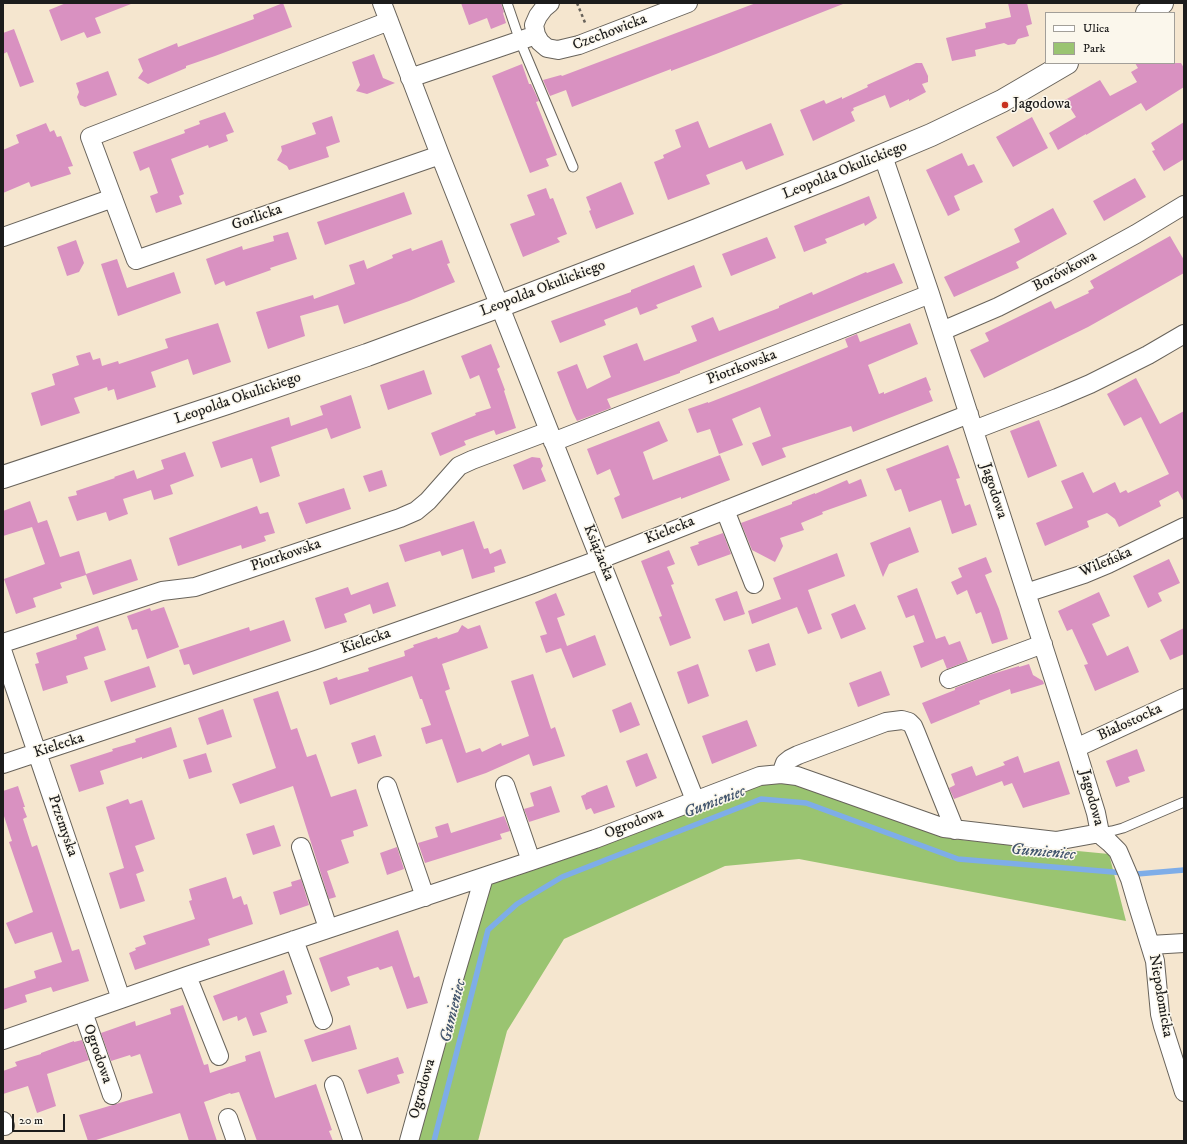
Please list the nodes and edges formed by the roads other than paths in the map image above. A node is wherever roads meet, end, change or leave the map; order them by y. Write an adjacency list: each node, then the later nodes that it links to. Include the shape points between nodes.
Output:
1 (382, 3): 7 (street)
2 (507, 3): 8 (lane)
3 (550, 3): 8 (street, via 538,16)
4 (688, 3): 8 (street, Czechowicka, via 567,49 548,48)
5 (1162, 3): 6 (street)
6 (1148, 12)
7 (389, 21): 10 (street); 14 (street, Gorlicka, via 90,137)
8 (528, 38): 10 (street); 13 (lane)
9 (1065, 64): 12 (street, Leopolda Okulickiego, via 1002,101)
10 (410, 78): 11 (street)
11 (440, 156): 14 (street, Gorlicka, via 136,260); 18 (street)
12 (883, 156): 17 (street, Jagodowa); 18 (street, Leopolda Okulickiego)
13 (573, 167)
14 (113, 198): 16 (street)
15 (1184, 205): 19 (street, Borówkowa, via 1065,273 998,307)
16 (3, 237)
17 (930, 294): 19 (street, Jagodowa); 22 (street, Piotrkowska)
18 (500, 306): 22 (street, Książacka); 23 (street, Leopolda Okulickiego, via 345,363)
19 (942, 331): 21 (street, Jagodowa)
20 (1184, 334): 21 (street, via 1148,355 1057,398)
21 (971, 422): 24 (street, Kielecka); 28 (street, Jagodowa)
22 (551, 437): 26 (street, Książacka); 29 (street, Piotrkowska, via 459,466 428,501 416,511 400,518 195,587 162,592)
23 (3, 477)
24 (725, 510): 26 (street, Kielecka); 27 (street)
25 (1184, 526): 28 (street, Wileńska, via 1108,564)
26 (600, 559): 35 (street, Kielecka, via 323,658); 40 (street, Książacka)
27 (754, 584)
28 (1026, 593): 30 (street, Jagodowa)
29 (3, 643)
30 (1043, 644): 32 (street); 34 (street, Jagodowa)
31 (3, 653): 35 (street, Przemyska)
32 (949, 680)
33 (1184, 698): 34 (street, Białostocka)
34 (1076, 748): 43 (street, Jagodowa)
35 (37, 753): 36 (street, Kielecka); 53 (street, Przemyska)
36 (3, 764)
37 (782, 774): 40 (street, Ogrodowa, via 760,776); 42 (street, Ogrodowa, via 797,776); 42 (street, via 785,763 798,755 886,722 909,722 916,733)
38 (505, 785): 45 (street)
39 (387, 786): 47 (street)
40 (695, 800): 45 (street, Ogrodowa)
41 (1184, 802): 43 (lane, via 1123,828)
42 (955, 830): 43 (street, Ogrodowa, via 1056,841)
43 (1100, 833): 51 (street, Jagodowa, via 1115,847)
44 (301, 847): 48 (street)
45 (531, 861): 46 (street, Ogrodowa)
46 (484, 877): 47 (street, Ogrodowa); 62 (street, Ogrodowa)
47 (425, 897): 48 (street, Ogrodowa)
48 (328, 928): 49 (street, Ogrodowa)
49 (294, 940): 52 (street, Ogrodowa); 55 (street)
50 (1184, 942): 51 (street)
51 (1150, 945): 59 (street, Niepołomicka, via 1155,961 1160,1014)
52 (187, 976): 53 (street, Ogrodowa); 57 (street)
53 (121, 999): 54 (street, Ogrodowa)
54 (83, 1012): 56 (street, Ogrodowa); 60 (street, Ogrodowa)
55 (323, 1020)
56 (3, 1040)
57 (219, 1056)
58 (334, 1085): 64 (street)
59 (1184, 1092)
60 (112, 1095)
61 (228, 1118): 63 (street)
62 (407, 1140)
63 (236, 1141)
64 (353, 1141)

